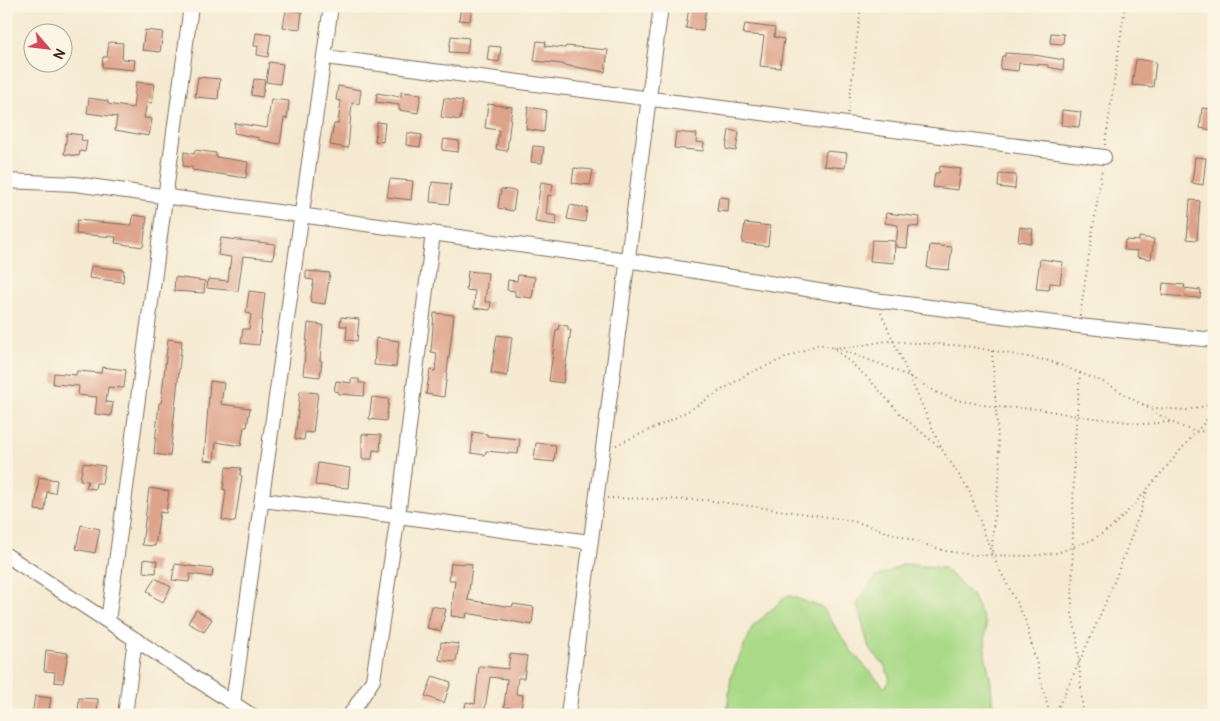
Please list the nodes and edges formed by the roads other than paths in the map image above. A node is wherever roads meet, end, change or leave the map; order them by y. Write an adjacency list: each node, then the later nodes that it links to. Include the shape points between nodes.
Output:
1 (191, 6): 8 (street)
2 (331, 6): 4 (street)
3 (661, 6): 5 (street)
4 (325, 57): 5 (street); 9 (street)
5 (648, 99): 6 (street); 11 (street)
6 (1104, 157)
7 (6, 180): 8 (street, via 75,184)
8 (166, 198): 9 (street); 17 (street)
9 (302, 216): 10 (street); 13 (street)
10 (433, 233): 11 (street); 14 (street)
11 (627, 260): 12 (street, via 875,300); 15 (street)
12 (1214, 340)
13 (262, 500): 14 (street); 19 (street)
14 (398, 516): 15 (street); 22 (street, via 373,680)
15 (590, 542): 23 (street)
16 (6, 554): 17 (street)
17 (108, 621): 18 (street)
18 (135, 639): 19 (street); 20 (street)
19 (233, 703): 21 (street)
20 (125, 715)
21 (251, 715)
22 (350, 715)
23 (568, 715)

